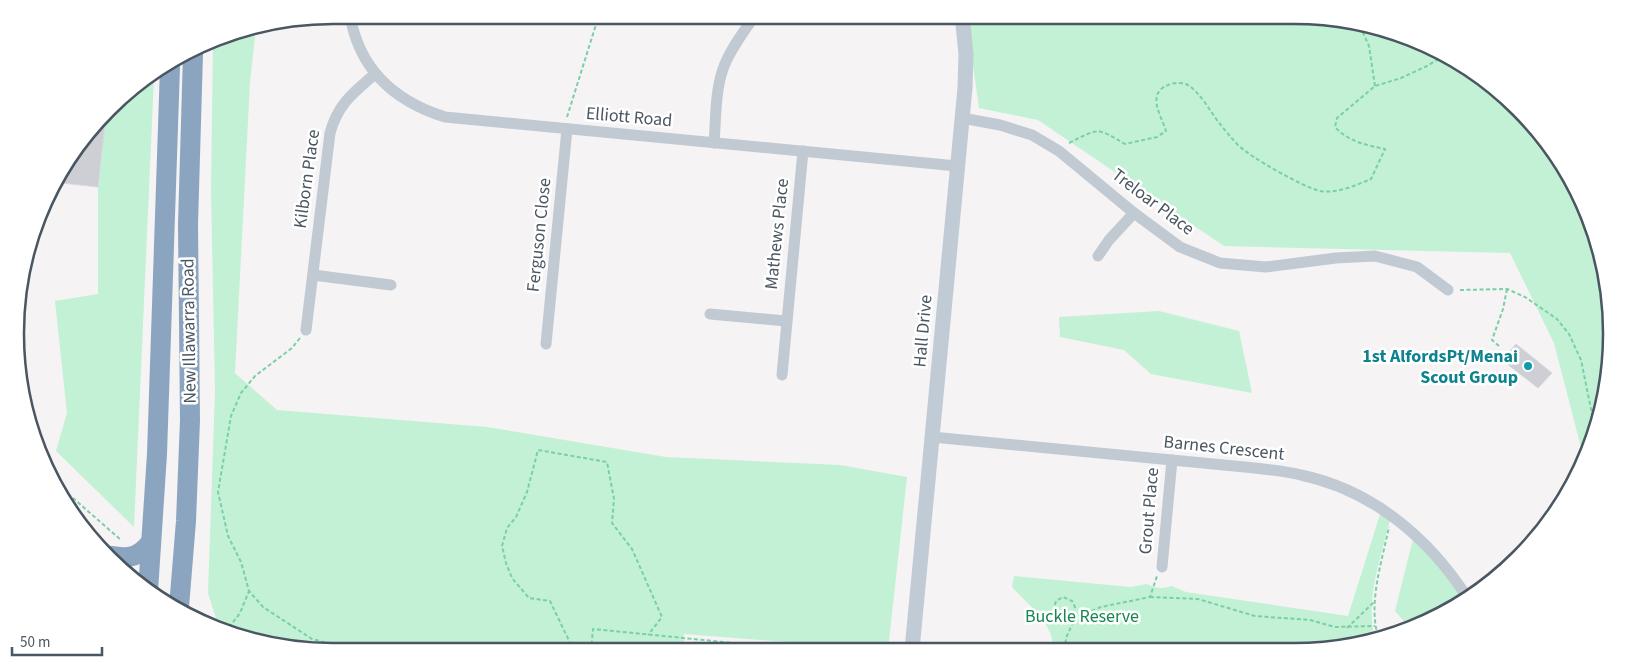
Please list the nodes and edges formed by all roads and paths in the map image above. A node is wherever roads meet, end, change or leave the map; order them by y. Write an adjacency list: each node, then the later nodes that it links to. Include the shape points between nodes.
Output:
1 (353, 24): 9 (street, Elliott Road, via 359,47)
2 (596, 24): 12 (path)
3 (749, 24): 13 (street, via 723,69)
4 (963, 24): 11 (street, Hall Drive, via 966,54)
5 (1363, 32): 10 (path, via 1369,46)
6 (193, 58): 41 (highway, New Illawarra Road, via 188,224 190,420)
7 (1437, 60): 10 (path, via 1401,78)
8 (170, 71): 34 (highway, New Illawarra Road)
9 (375, 74): 12 (street, Elliott Road, via 394,93 410,103 445,117); 19 (street, Kilborn Place, via 347,98 334,120 327,147)
10 (1376, 86): 15 (path, via 1337,118 1335,128 1343,136 1359,144 1385,149 1371,179 1348,188 1322,191 1262,162 1238,146 1195,91 1185,83 1172,83 1161,88 1156,99 1157,108 1166,131 1157,137 1125,144 1102,132 1093,132)
11 (962, 118): 15 (street, Treloar Place, via 1032,135); 16 (street, Hall Drive)
12 (565, 129): 13 (street, Elliott Road); 26 (street, Ferguson Close)
13 (714, 143): 14 (street, Elliott Road)
14 (803, 151): 16 (street, Elliott Road); 24 (street, Mathews Place)
15 (1060, 151): 17 (street, Treloar Place)
16 (957, 166): 30 (street, Hall Drive)
17 (1134, 213): 18 (street); 22 (street, Treloar Place, via 1180,247 1220,263 1266,267 1376,256 1417,266)
18 (1098, 256)
19 (313, 275): 20 (street); 25 (street, Kilborn Place)
20 (391, 285)
21 (1507, 289): 22 (path); 27 (path, via 1492,340); 29 (path, via 1557,319 1569,334 1581,360)
22 (1448, 290)
23 (710, 314): 24 (street)
24 (786, 321): 28 (street, Mathews Place)
25 (306, 330): 38 (path, via 292,348 254,376 241,393 231,416 218,492 228,536 241,562)
26 (546, 344)
27 (1499, 346)
28 (782, 375)
29 (1592, 416)
30 (932, 437): 31 (street, Barnes Crescent); 54 (street, Hall Drive)
31 (1172, 460): 33 (street, Barnes Crescent, via 1301,475 1350,491); 36 (street, Grout Place)
32 (73, 502): 35 (path)
33 (1391, 515): 39 (street, Barnes Crescent, via 1429,549); 42 (path)
34 (151, 542): 35 (highway, via 136,555 121,558); 37 (highway, New Illawarra Road)
35 (118, 550)
36 (1162, 567): 40 (path)
37 (149, 582)
38 (249, 590): 45 (path, via 240,613); 50 (path, via 263,607 312,639)
39 (1464, 592)
40 (1150, 597): 44 (path, via 1101,607); 47 (path, via 1198,599 1255,616 1310,620)
41 (179, 602)
42 (1374, 602): 46 (path); 47 (path)
43 (1072, 614): 43 (path, via 1075,607 1072,601 1066,597 1058,599 1054,605 1057,614 1063,617); 44 (path)
44 (1074, 618): 55 (path)
45 (230, 626)
46 (1375, 626): 47 (path); 48 (path)
47 (1347, 628)
48 (1377, 632)
49 (648, 635): 51 (path, via 662,617 632,549 612,523 614,499 607,462 538,450 527,492 516,517 507,528 502,546 512,578 530,598 550,602); 52 (path, via 593,629); 53 (path)
50 (327, 643)
51 (570, 643)
52 (592, 643)
53 (731, 643)
54 (913, 643)
55 (1066, 643)

